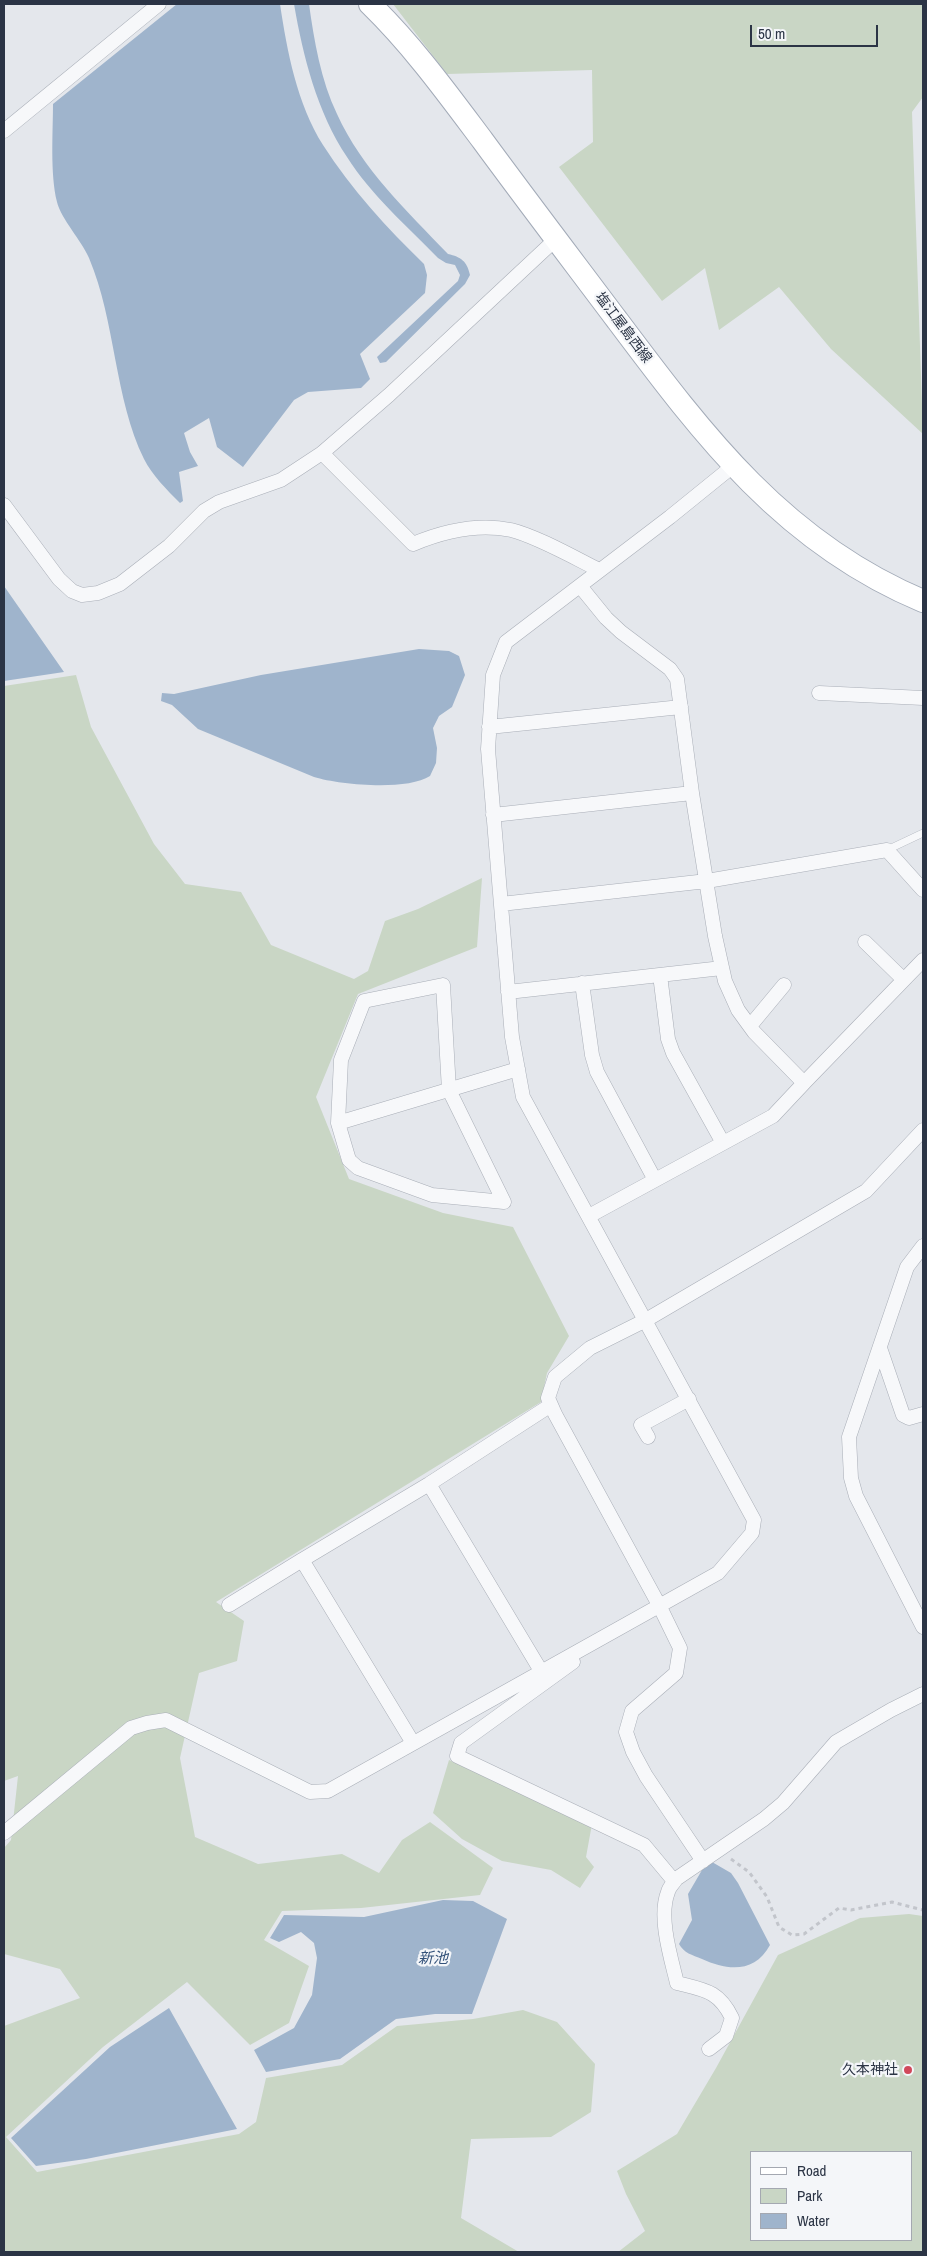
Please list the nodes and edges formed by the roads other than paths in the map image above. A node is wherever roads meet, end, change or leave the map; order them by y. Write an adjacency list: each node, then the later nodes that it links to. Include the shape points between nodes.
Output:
1 (159, 4): 3 (street)
2 (370, 4): 4 (main road, 塩江屋島西線, via 427,66)
3 (4, 131)
4 (556, 240): 5 (street); 6 (main road, 塩江屋島西線, via 693,420)
5 (322, 453): 7 (street, via 281,480 219,502 204,511 141,569 120,584 98,593 82,595 59,579); 8 (street, via 413,544 458,530 511,530)
6 (733, 466): 8 (street); 10 (main road, 塩江屋島西線, via 820,544 872,577)
7 (4, 505)
8 (599, 570): 9 (street)
9 (580, 586): 13 (street, via 620,632 670,669 677,680); 14 (street, via 506,642 493,675)
10 (923, 601)
11 (819, 693): 12 (street)
12 (923, 698)
13 (681, 707): 14 (street); 15 (street)
14 (489, 727): 16 (street)
15 (692, 794): 16 (street); 19 (street)
16 (493, 815): 21 (street)
17 (923, 833): 18 (lane)
18 (887, 850): 19 (street); 20 (street)
19 (707, 881): 21 (street); 24 (street)
20 (923, 890)
21 (501, 904): 29 (street)
22 (865, 942): 26 (street)
23 (923, 960): 26 (street)
24 (722, 968): 25 (street); 30 (street, via 724,981 738,1010)
25 (660, 975): 27 (street); 36 (street, via 668,1039 673,1053)
26 (903, 979): 32 (street)
27 (582, 983): 29 (street); 37 (street, via 597,1072)
28 (784, 985): 30 (street)
29 (508, 992): 31 (street)
30 (750, 1026): 32 (street)
31 (518, 1069): 33 (street); 38 (street, via 523,1097)
32 (804, 1083): 36 (street, via 773,1116)
33 (450, 1090): 34 (street); 34 (street, via 443,985 364,1000 341,1060); 34 (street, via 504,1202 432,1194 358,1168 349,1160)
34 (338, 1123)
35 (923, 1130): 40 (street, via 866,1191)
36 (723, 1143): 37 (street)
37 (655, 1180): 38 (street)
38 (589, 1216): 40 (street)
39 (923, 1246): 41 (street, via 907,1267)
40 (646, 1320): 42 (street); 43 (street, via 590,1348 555,1378 548,1398)
41 (880, 1348): 44 (street, via 903,1415 909,1418); 51 (street, via 850,1437 851,1478 856,1496)
42 (689, 1399): 45 (street, via 642,1425); 49 (street, via 754,1520 752,1533 718,1573)
43 (551, 1404): 46 (street); 49 (street)
44 (923, 1414)
45 (648, 1437)
46 (429, 1484): 47 (street); 52 (street)
47 (302, 1560): 48 (street); 54 (street)
48 (229, 1605)
49 (659, 1605): 50 (street); 56 (street, via 680,1648 676,1673 632,1711 626,1732 646,1776)
50 (626, 1623): 52 (street); 57 (street, via 461,1743 457,1756 644,1845)
51 (923, 1627)
52 (541, 1671): 54 (street)
53 (923, 1694): 56 (street, via 836,1742 783,1803)
54 (413, 1743): 55 (street, via 321,1793 310,1792 166,1720 147,1723 131,1728)
55 (4, 1833)
56 (708, 1857): 57 (street)
57 (674, 1881): 58 (street, via 668,1892 664,1916 678,1983 704,1989 725,2003 732,2018 726,2036)
58 (709, 2049)

